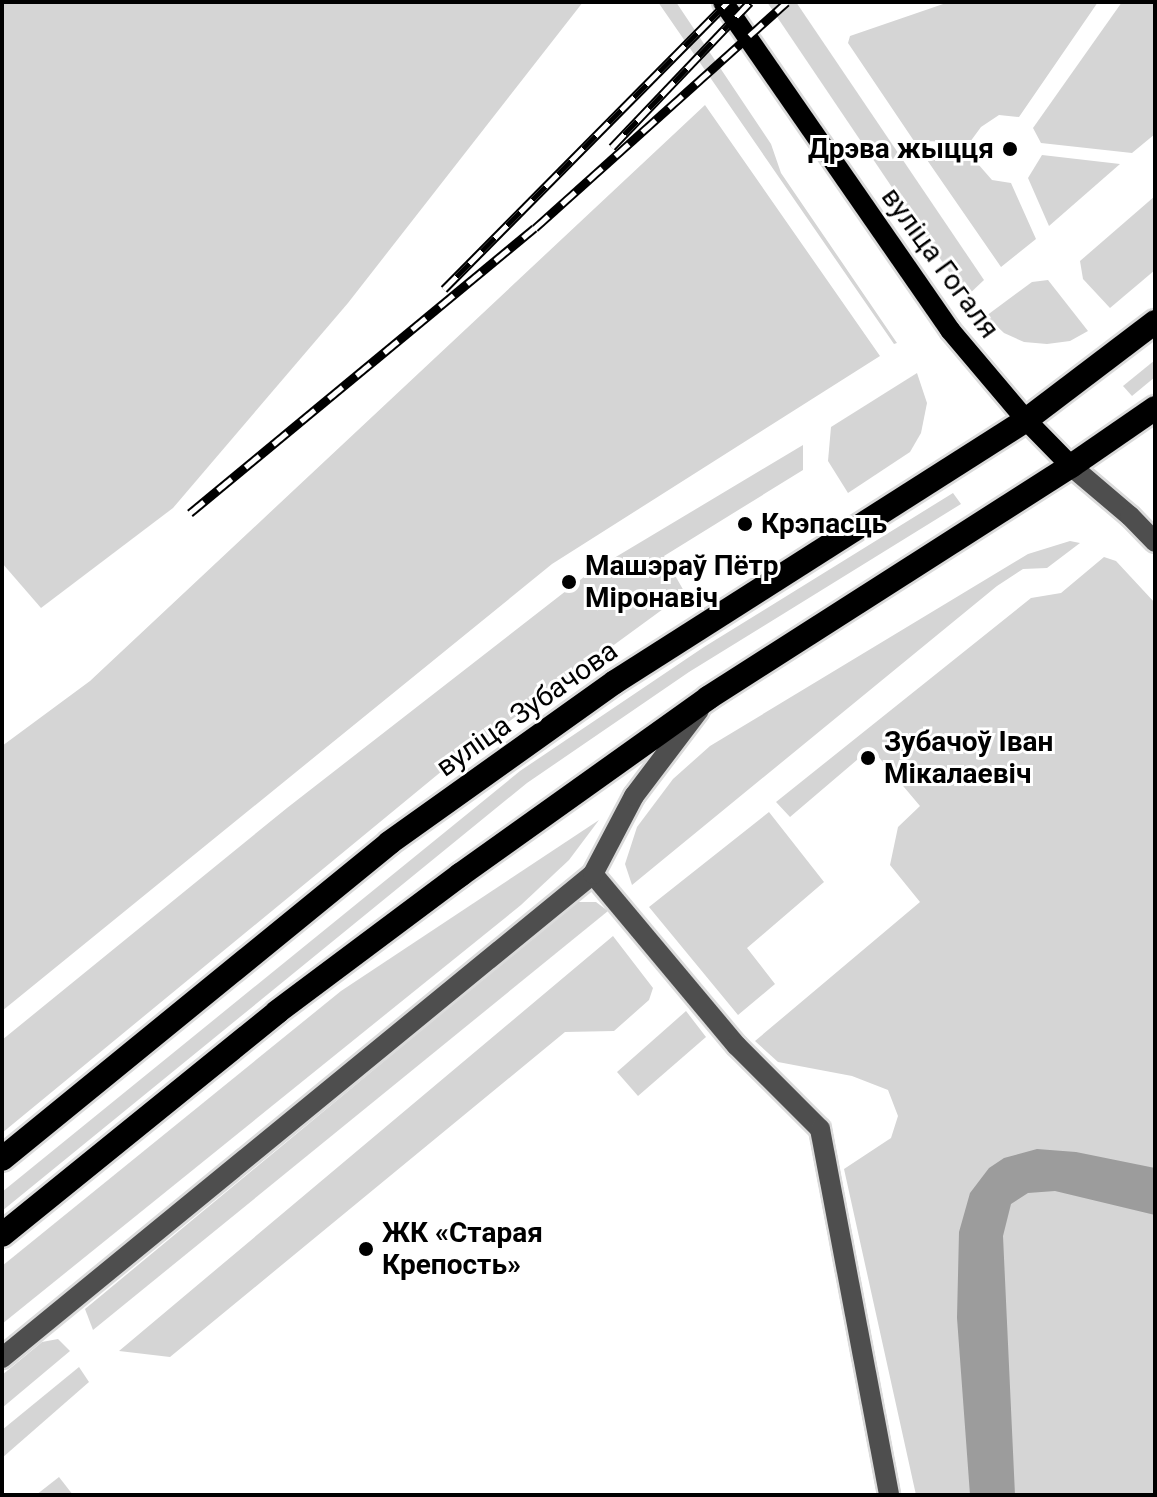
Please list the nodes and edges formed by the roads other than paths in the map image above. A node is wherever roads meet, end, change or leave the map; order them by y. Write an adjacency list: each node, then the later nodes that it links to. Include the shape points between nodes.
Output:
1 (723, 2): 4 (main road, вуліца Гогаля, via 950,330)
2 (1155, 322): 4 (highway, вуліца Зубачова)
3 (1155, 408): 5 (highway)
4 (1026, 420): 5 (main road, вуліца Гогаля); 9 (highway, вуліца Зубачова, via 615,682 389,843)
5 (1071, 466): 6 (street); 7 (highway)
6 (1155, 542)
7 (708, 698): 8 (street, via 634,796); 10 (highway, via 277,1012)
8 (593, 874): 11 (street); 12 (street, via 737,1046 820,1129)
9 (2, 1159)
10 (2, 1235)
11 (2, 1358)
12 (889, 1495)

